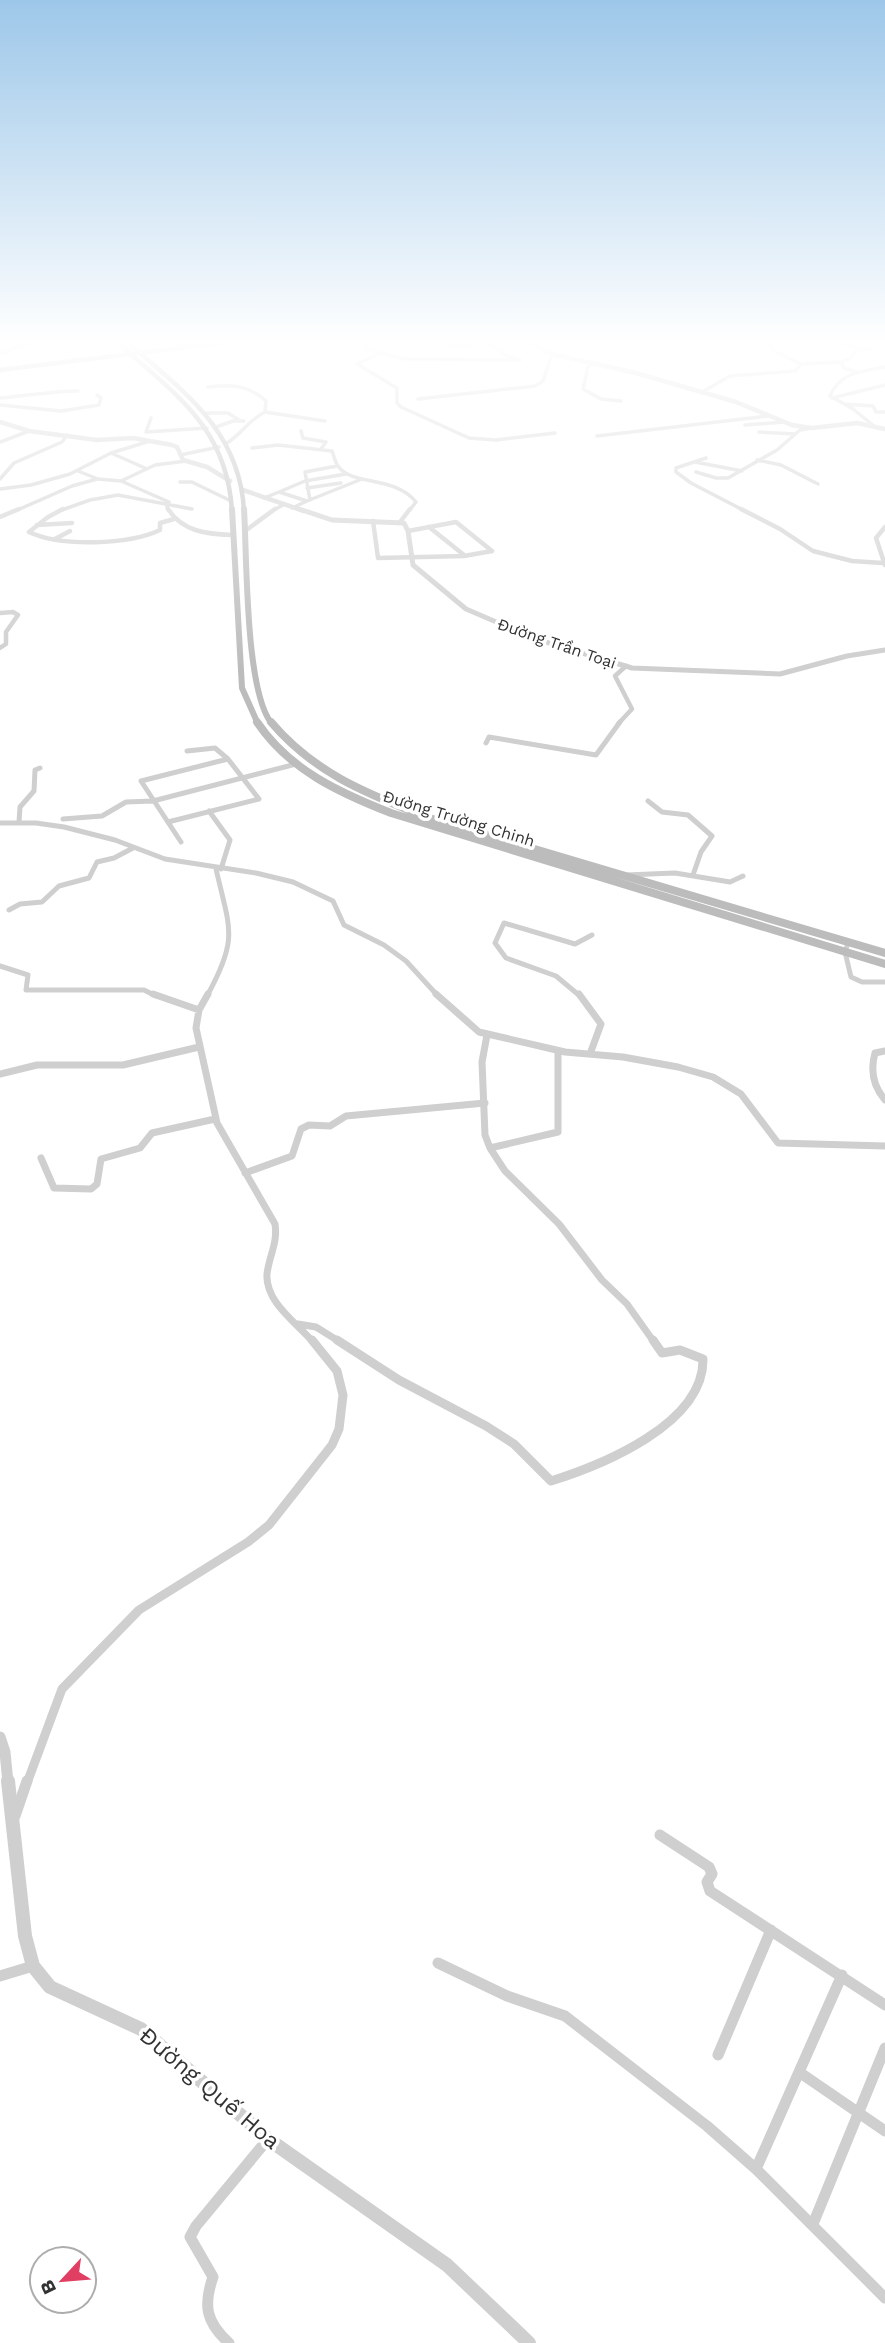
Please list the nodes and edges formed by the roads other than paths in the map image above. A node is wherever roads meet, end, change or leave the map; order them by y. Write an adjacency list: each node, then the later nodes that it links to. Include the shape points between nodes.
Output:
1 (42, 451): 22 (street, via 14,463)
2 (116, 451): 9 (street)
3 (178, 451): 10 (street)
4 (198, 451): 10 (street)
5 (220, 451): 25 (main road, Đường Trường Chinh)
6 (231, 451): 32 (main road, Đường Trường Chinh)
7 (330, 451): 15 (street)
8 (775, 451): 12 (street)
9 (111, 453): 16 (street); 17 (street)
10 (180, 455): 13 (street)
11 (706, 458): 14 (street)
12 (757, 460): 18 (street); 29 (street, via 781,465)
13 (186, 461): 16 (street); 25 (street)
14 (694, 462): 18 (street); 60 (street, via 676,472 813,551)
15 (337, 466): 20 (street); 26 (street, via 306,471)
16 (145, 468): 24 (street)
17 (78, 471): 23 (street); 31 (street)
18 (742, 471): 19 (street, via 720,479)
19 (696, 472)
20 (345, 473): 21 (street); 26 (street); 27 (street)
21 (368, 478): 27 (street); 48 (street, via 394,486 416,500)
22 (0, 479)
23 (98, 479): 24 (street); 45 (street)
24 (121, 481): 34 (street)
25 (230, 481): 38 (main road, Đường Trường Chinh)
26 (305, 481): 30 (street); 33 (street)
27 (353, 481): 30 (street); 36 (street)
28 (180, 482): 38 (street, via 192,482)
29 (818, 484)
30 (307, 488): 36 (street)
31 (0, 489)
32 (243, 490): 35 (street); 44 (main road, Đường Trường Chinh)
33 (279, 492): 35 (street); 36 (street)
34 (155, 496): 37 (street); 40 (street, via 169,502)
35 (264, 498): 39 (street)
36 (308, 499): 41 (street)
37 (143, 500): 40 (street); 50 (street, via 121,496 91,500)
38 (231, 501): 43 (main road, Đường Trường Chinh)
39 (282, 505): 41 (street); 54 (street)
40 (167, 508): 42 (street); 46 (street)
41 (292, 508): 47 (street, via 332,520)
42 (192, 509)
43 (231, 514): 44 (main road); 56 (main road, Đường Trường Chinh)
44 (244, 514): 54 (main road, Đường Trường Chinh)
45 (0, 517)
46 (174, 519): 56 (street, via 190,530); 57 (street, via 160,523 158,532 147,537)
47 (373, 521): 48 (street); 59 (street, via 377,557)
48 (400, 522): 55 (street)
49 (72, 523): 50 (street)
50 (36, 525): 57 (street, via 30,534)
51 (429, 527): 55 (street); 58 (street); 58 (street, via 456,522 492,550)
52 (885, 527): 60 (street, via 876,538)
53 (69, 531): 57 (street)
54 (245, 531): 65 (main road, Đường Trường Chinh)
55 (408, 531): 59 (street)
56 (232, 535): 66 (main road, Đường Trường Chinh)
57 (54, 540)
58 (464, 556): 59 (street)
59 (410, 558): 64 (street, Đường Trần Toại, via 419,572 466,609 536,639)
60 (884, 564)
61 (0, 613): 62 (street, via 18,615)
62 (0, 648)
63 (885, 650): 64 (street, Đường Trần Toại, via 773,674)
64 (626, 666): 67 (street, via 615,676 632,709 596,755 489,737)
65 (255, 687): 66 (main road); 73 (main road, Đường Trường Chinh, via 266,717 278,733 308,760)
66 (242, 688): 70 (main road, Đường Trường Chinh, via 259,728)
67 (486, 743)
68 (187, 751): 69 (street, via 215,747)
69 (228, 759): 72 (street); 75 (street, via 141,781)
70 (296, 764): 72 (street); 74 (main road, Đường Trường Chinh)
71 (40, 768): 80 (street, via 34,790 20,807)
72 (243, 779): 75 (street); 77 (street, via 259,799)
73 (342, 780): 74 (main road); 85 (main road, Đường Trường Chinh, via 426,817)
74 (331, 786): 91 (main road, Đường Trường Chinh, via 417,822)
75 (153, 801): 78 (street, via 127,802 103,816); 81 (street)
76 (648, 801): 86 (street, via 662,812 688,815 712,836)
77 (209, 811): 81 (street); 84 (street, via 230,840)
78 (63, 819)
79 (0, 822): 80 (street)
80 (19, 822): 83 (street, via 64,827)
81 (168, 822): 82 (street)
82 (181, 842)
83 (133, 848): 84 (street); 88 (street, via 96,862 90,877 59,886 42,902)
84 (218, 869): 96 (street, via 231,933 225,963); 97 (street, via 282,878 328,897 344,925 398,955 472,1028)
85 (625, 875): 86 (street); 90 (main road, Đường Trường Chinh)
86 (693, 875): 87 (street, via 727,882)
87 (743, 876)
88 (9, 910)
89 (592, 935): 101 (street, via 575,944 504,923 495,943 507,961 557,977 592,1010 601,1024)
90 (848, 943): 91 (street); 92 (main road, Đường Trường Chinh)
91 (845, 952): 93 (main road, Đường Trường Chinh); 95 (street, via 849,974 855,980)
92 (885, 953)
93 (885, 964)
94 (0, 966): 96 (street, via 28,975 26,990 144,990)
95 (885, 982)
96 (199, 1010): 98 (street)
97 (487, 1035): 99 (street); 104 (street, via 482,1062)
98 (199, 1046): 102 (street, via 123,1065 37,1065); 105 (street)
99 (558, 1051): 101 (street); 107 (street, via 558,1132)
100 (885, 1051): 103 (street, via 875,1053 872,1066 877,1091)
101 (590, 1054): 106 (street, via 678,1067 716,1079 741,1094 778,1143)
102 (0, 1074)
103 (885, 1101)
104 (485, 1103): 107 (street, via 485,1135); 109 (street, via 346,1116 327,1127 305,1126 292,1156)
105 (215, 1119): 108 (street, via 152,1133 140,1148 101,1159 97,1184 91,1189 54,1188); 109 (street)
106 (885, 1146)
107 (490, 1148): 110 (street, via 505,1171 559,1224 662,1353 687,1351 703,1359 696,1387 683,1406 641,1443 551,1481 514,1444 486,1426 399,1380 316,1327)
108 (41, 1158)
109 (245, 1173): 110 (street, via 277,1231 267,1274 271,1295)
110 (298, 1324): 112 (street, via 331,1362 341,1382 343,1412 332,1445 269,1525 139,1609 62,1689)
111 (0, 1737): 112 (street, Đường Quế Hoa)
112 (11, 1826): 116 (street, Đường Quế Hoa, via 24,1936)
113 (660, 1835): 114 (street, via 709,1867 710,1891)
114 (771, 1930): 117 (street); 121 (street)
115 (438, 1963): 126 (street, via 507,1996 565,2016)
116 (33, 1966): 118 (street); 125 (street, Đường Quế Hoa, via 50,1987 141,2029)
117 (842, 1975): 119 (street); 122 (street)
118 (0, 1976)
119 (885, 2005)
120 (885, 2048): 123 (street)
121 (718, 2055)
122 (799, 2072): 123 (street); 126 (street)
123 (859, 2113): 124 (street); 127 (street)
124 (885, 2131)
125 (268, 2139): 129 (street, via 190,2237 213,2277 206,2311 211,2327); 130 (street, Đường Quế Hoa, via 447,2265)
126 (756, 2169): 127 (street)
127 (813, 2224): 128 (street)
128 (884, 2293)
129 (229, 2343)
130 (529, 2343)

